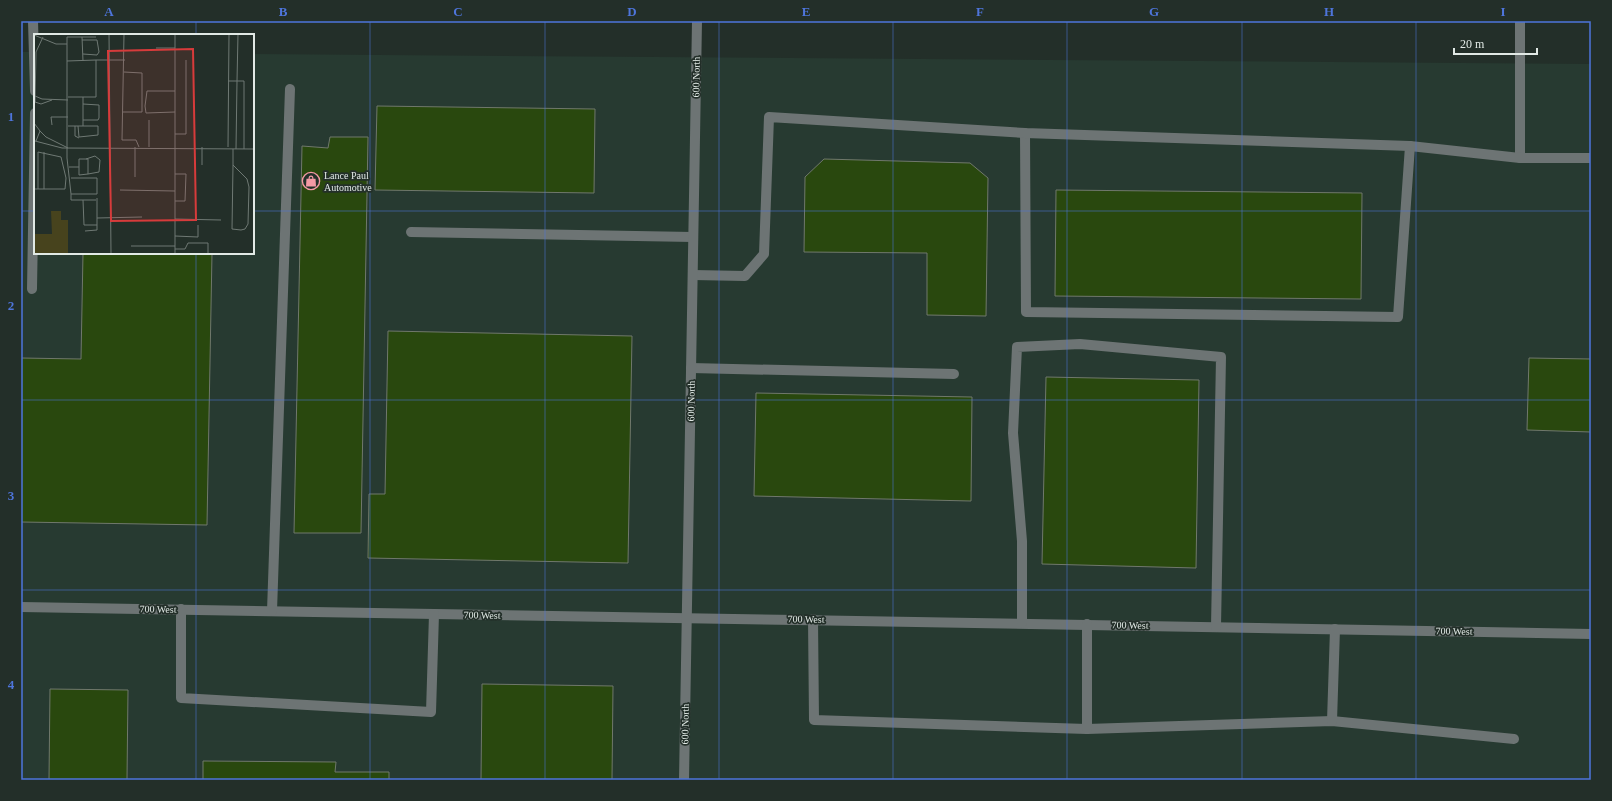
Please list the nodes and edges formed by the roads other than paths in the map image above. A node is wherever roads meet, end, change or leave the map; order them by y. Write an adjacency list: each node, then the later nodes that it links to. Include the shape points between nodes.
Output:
1 (33, 21): 4 (street)
2 (697, 21): 12 (street, 600 North)
3 (1520, 21): 8 (street)
4 (34, 56)
5 (290, 89): 19 (street)
6 (1025, 133): 7 (street); 7 (street, via 1026,312 1398,317); 13 (street, via 769,118 764,254 745,276)
7 (1410, 146): 8 (street)
8 (1520, 158): 9 (street)
9 (1591, 158)
10 (34, 172): 14 (street)
11 (411, 232): 12 (street)
12 (693, 237): 13 (street, 600 North)
13 (693, 275): 15 (street, 600 North)
14 (32, 289)
15 (691, 368): 16 (street); 21 (street, 600 North)
16 (954, 374)
17 (21, 606): 18 (street, 700 West)
18 (181, 609): 19 (street, 700 West); 20 (street, via 181,698 431,712)
19 (272, 611): 20 (street, 700 West)
20 (434, 614): 21 (street, 700 West)
21 (687, 617): 22 (street, 700 West); 31 (street, 600 North)
22 (813, 619): 23 (street, 700 West); 29 (street, via 814,720)
23 (1022, 623): 24 (street, 700 West); 25 (street, via 1022,541 1013,433 1017,348 1080,344 1221,357)
24 (1087, 624): 25 (street, 700 West); 29 (street)
25 (1216, 627): 26 (street, 700 West)
26 (1335, 629): 27 (street, 700 West); 28 (street)
27 (1591, 634)
28 (1332, 721): 29 (street); 30 (street)
29 (1087, 728)
30 (1514, 739)
31 (684, 780)

